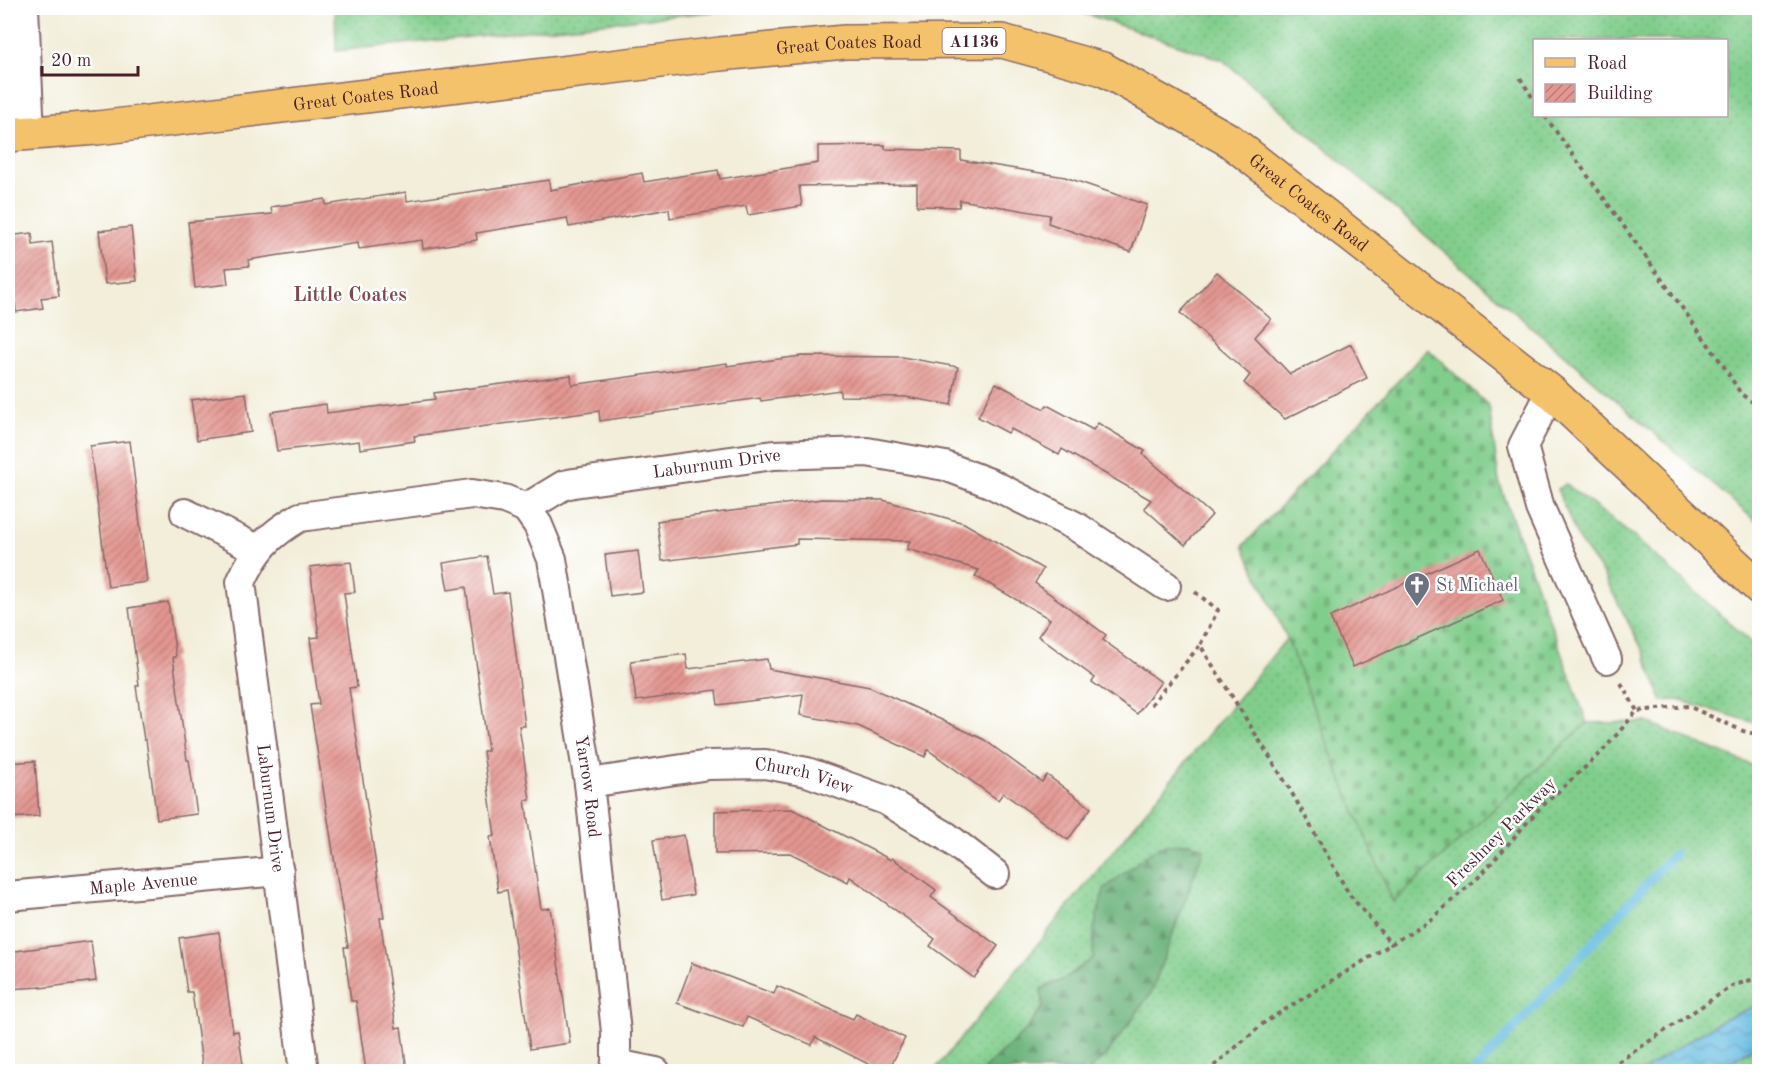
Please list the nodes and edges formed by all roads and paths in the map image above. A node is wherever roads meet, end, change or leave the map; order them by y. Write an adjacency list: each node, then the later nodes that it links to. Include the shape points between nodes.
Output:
1 (24, 8): 5 (street)
2 (1520, 78): 3 (path)
3 (1533, 98)
4 (1546, 117): 7 (path, via 1724,364 1741,394)
5 (19, 134): 6 (main road, Great Coates Road / A1136, via 834,43 1002,41 1103,69 1229,141)
6 (1551, 392): 12 (main road, Great Coates Road / A1136); 14 (street, via 1523,446 1540,508)
7 (1760, 407)
8 (526, 508): 10 (street, Laburnum Drive, via 504,499 472,494 300,517 280,529); 11 (street, Laburnum Drive, via 574,483 774,455 867,452 945,466 990,483 1077,527); 17 (street, Yarrow Road, via 552,559)
9 (185, 513): 10 (street)
10 (259, 550): 18 (street, Laburnum Drive, via 241,582)
11 (1166, 586): 13 (path, via 1174,576 1218,610)
12 (1760, 588)
13 (1200, 645): 15 (path); 21 (path, via 1349,894)
14 (1607, 659)
15 (1152, 705)
16 (1760, 735): 21 (path, Freshney Parkway, via 1688,706 1637,711 1601,753 1539,809 1481,875 1430,920)
17 (589, 783): 19 (street, Church View, via 709,765 765,764 807,772 885,800 946,836); 24 (street, Yarrow Road, via 616,1032)
18 (279, 871): 20 (street, Maple Avenue); 25 (street, Laburnum Drive)
19 (995, 874)
20 (8, 896)
21 (1392, 945): 27 (path, Freshney Parkway, via 1265,1022)
22 (1760, 977): 28 (path, via 1732,987)
23 (1760, 1062): 29 (path)
24 (615, 1068): 26 (street)
25 (304, 1071)
26 (656, 1071)
27 (1207, 1071)
28 (1603, 1071)
29 (1744, 1071)

